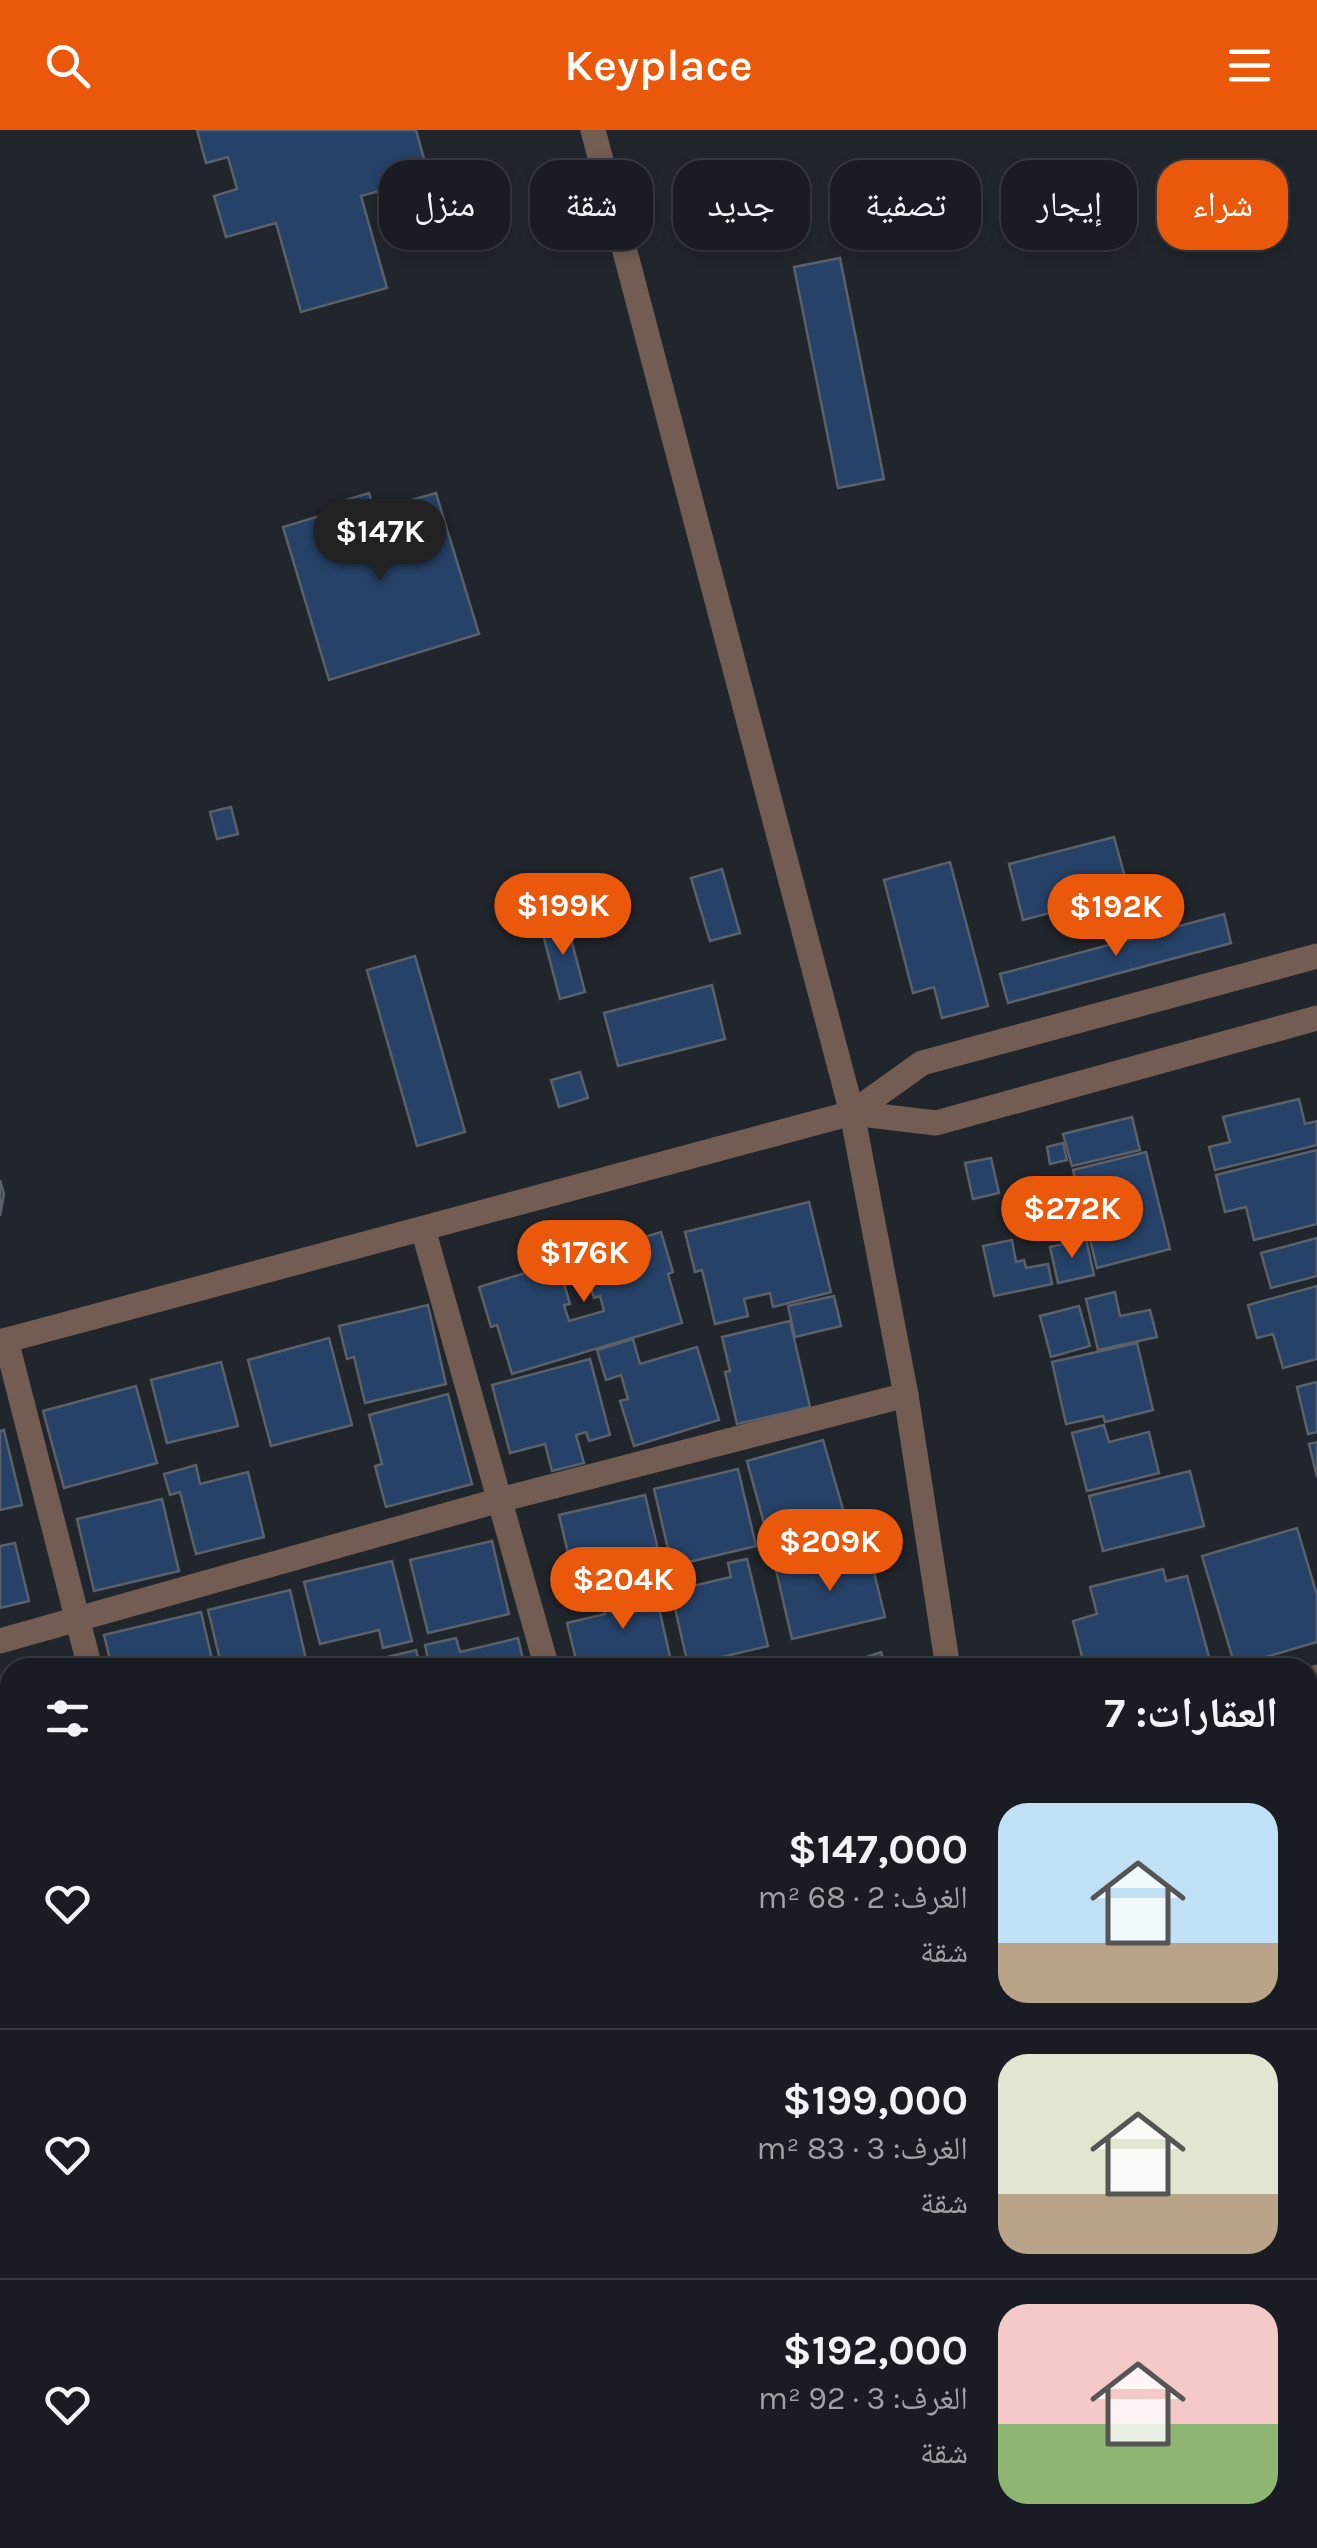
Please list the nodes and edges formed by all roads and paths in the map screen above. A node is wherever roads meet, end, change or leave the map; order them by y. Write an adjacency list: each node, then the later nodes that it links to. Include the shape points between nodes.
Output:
1 (593, 130): 4 (street)
2 (1317, 956): 4 (street, via 922,1063)
3 (1317, 1018): 4 (street, via 936,1123)
4 (852, 1114): 5 (street); 7 (street)
5 (423, 1228): 6 (street); 8 (street)
6 (3, 1341): 9 (street)
7 (906, 1395): 8 (street); 13 (street)
8 (500, 1500): 9 (street); 12 (street)
9 (78, 1618): 10 (street); 11 (street)
10 (0, 1642)
11 (88, 1658)
12 (545, 1658)
13 (946, 1658)

